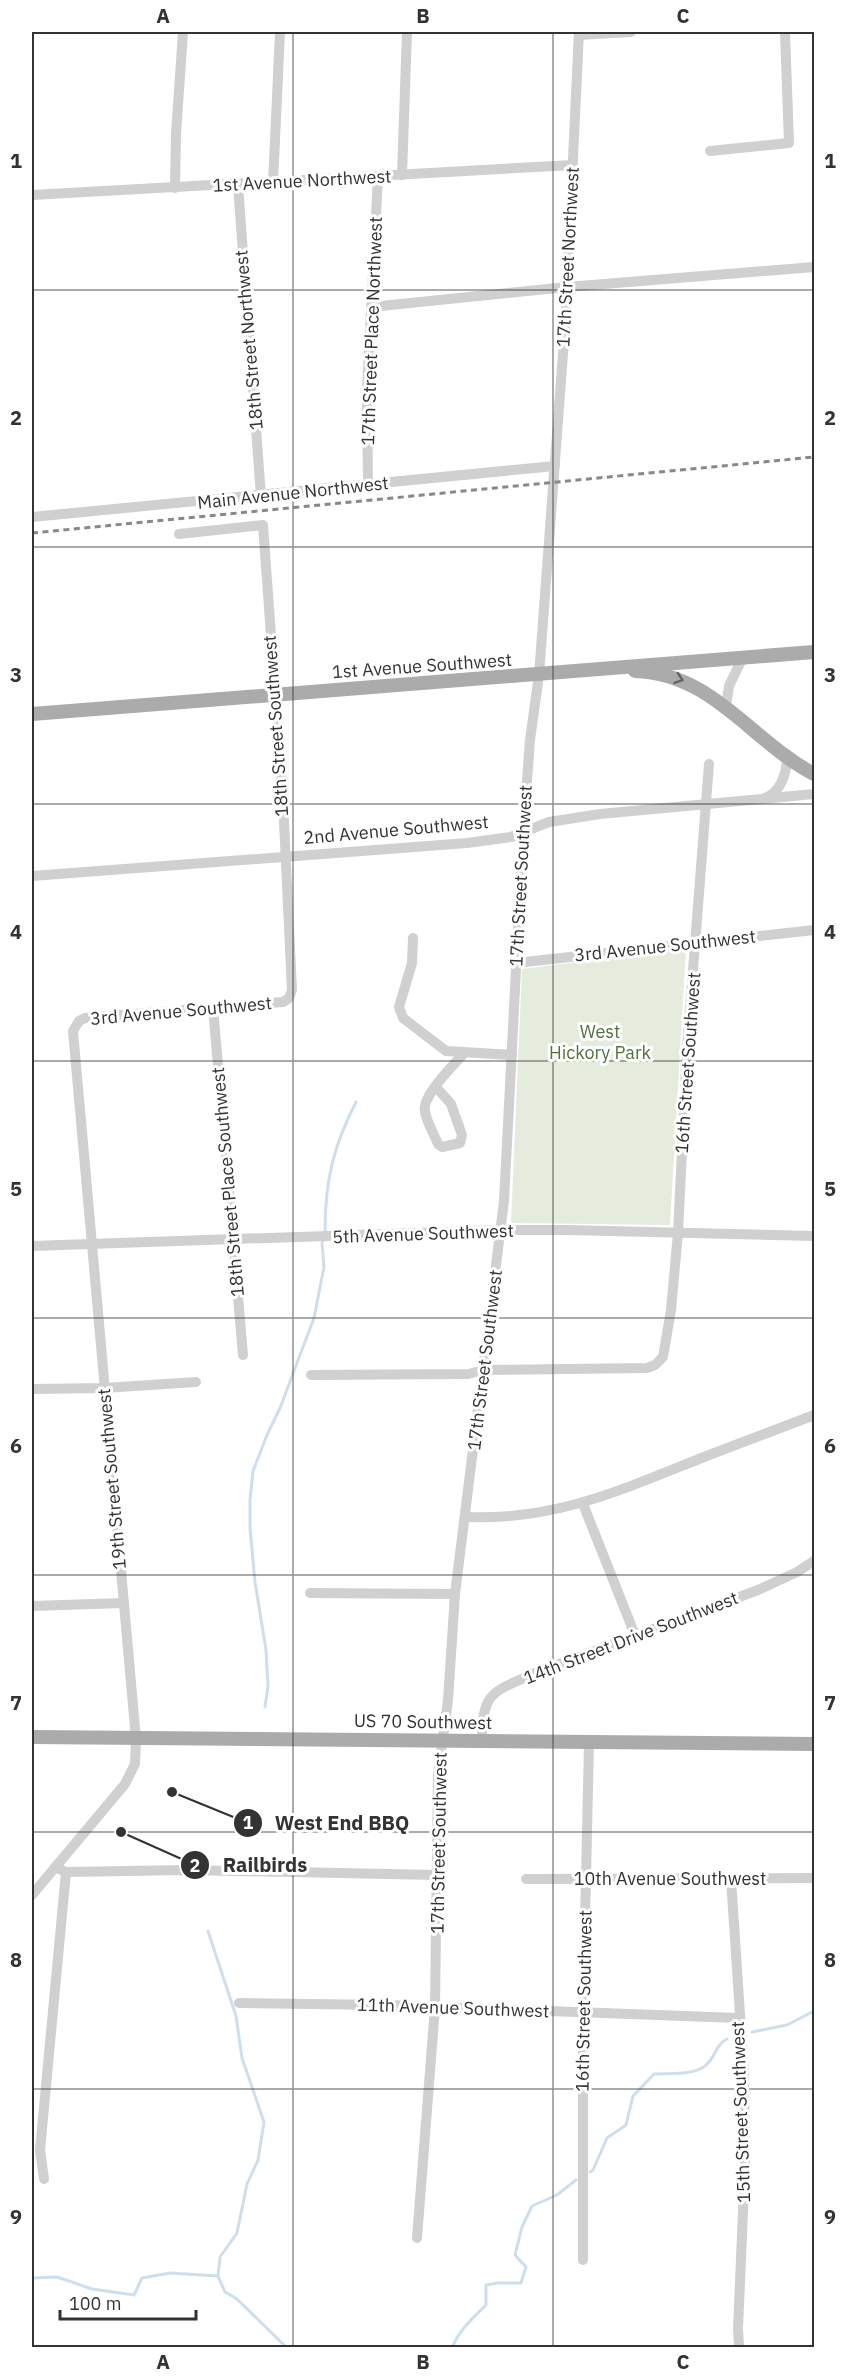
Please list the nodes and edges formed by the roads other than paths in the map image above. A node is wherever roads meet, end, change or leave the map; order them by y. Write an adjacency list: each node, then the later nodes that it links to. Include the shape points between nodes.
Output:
1 (183, 32): 13 (street)
2 (280, 32): 11 (street)
3 (407, 32): 9 (street)
4 (631, 32): 6 (street)
5 (785, 32): 7 (street, via 789,143)
6 (579, 33): 8 (street, 17th Street Northwest)
7 (710, 151)
8 (573, 165): 9 (street, 1st Avenue Northwest); 16 (street, 17th Street Northwest)
9 (402, 175): 10 (street, 1st Avenue Northwest)
10 (378, 176): 11 (street, 1st Avenue Northwest); 17 (street, 17th Street Place Northwest)
11 (273, 183): 12 (street, 1st Avenue Northwest)
12 (238, 185): 13 (street, 1st Avenue Northwest); 21 (street, 18th Street Northwest)
13 (175, 188): 14 (street, 1st Avenue Northwest)
14 (32, 195)
15 (814, 267): 16 (street)
16 (567, 286): 17 (street); 18 (street, 17th Street Northwest)
17 (371, 307): 20 (street, 17th Street Place Northwest)
18 (555, 466): 19 (street, 17th Street Northwest); 20 (street, Main Avenue Northwest)
19 (553, 482): 27 (street, 17th Street Southwest)
20 (368, 486): 21 (street, Main Avenue Northwest)
21 (261, 496): 22 (street, Main Avenue Northwest)
22 (32, 518)
23 (178, 534): 28 (street, 18th Street Southwest, via 263,525)
24 (814, 652): 25 (main road, 1st Avenue Southwest)
25 (742, 659): 26 (main road, 1st Avenue Southwest); 29 (street, via 729,686)
26 (600, 670): 27 (main road, 1st Avenue Southwest); 29 (main road, one-way to 29, via 643,671 678,678)
27 (539, 675): 28 (main road, 1st Avenue Southwest); 37 (street, 17th Street Southwest)
28 (274, 696): 30 (main road, 1st Avenue Southwest); 38 (street, 18th Street Southwest)
29 (726, 706): 31 (main road)
30 (32, 714)
31 (787, 756): 33 (main road); 35 (street, via 779,786)
32 (709, 764): 36 (street, 16th Street Southwest)
33 (814, 774)
34 (814, 794): 35 (street, 2nd Avenue Southwest)
35 (760, 800): 36 (street, 2nd Avenue Southwest)
36 (706, 804): 37 (street, 2nd Avenue Southwest, via 590,815 549,822); 42 (street, 16th Street Southwest)
37 (523, 834): 38 (street, 2nd Avenue Southwest, via 467,843); 43 (street, 17th Street Southwest)
38 (286, 858): 39 (street, 2nd Avenue Southwest); 44 (street, 18th Street Southwest, via 292,990)
39 (32, 876)
40 (814, 930): 42 (street, 3rd Avenue Southwest)
41 (413, 938): 47 (street, via 412,963 400,999 400,1013 439,1047)
42 (697, 942): 43 (street, 3rd Avenue Southwest); 51 (street, 16th Street Southwest, via 687,1048)
43 (516, 963): 48 (street, 17th Street Southwest)
44 (289, 998): 45 (street, 3rd Avenue Southwest, via 283,1002)
45 (213, 1008): 46 (street, 3rd Avenue Southwest, via 85,1018); 53 (street, 18th Street Place Southwest)
46 (75, 1026): 54 (street, 19th Street Southwest)
47 (464, 1053): 48 (street); 49 (street)
48 (512, 1055): 50 (street, 17th Street Southwest)
49 (436, 1087): 49 (street, via 427,1098 424,1112 438,1144 447,1148 460,1143 462,1135 451,1104)
50 (501, 1230): 51 (street, 5th Avenue Southwest); 53 (street, 5th Avenue Southwest); 57 (street, 17th Street Southwest)
51 (678, 1233): 52 (street, 5th Avenue Southwest); 57 (street, 16th Street Southwest, via 666,1349 659,1362 647,1368)
52 (814, 1236)
53 (233, 1240): 54 (street, 5th Avenue Southwest); 56 (street, 18th Street Place Southwest)
54 (92, 1245): 55 (street, 5th Avenue Southwest); 60 (street, 19th Street Southwest)
55 (32, 1246)
56 (243, 1355)
57 (484, 1370): 58 (street, via 468,1374); 64 (street, 17th Street Southwest)
58 (311, 1375)
59 (196, 1382): 60 (street)
60 (104, 1388): 61 (street); 68 (street, 19th Street Southwest)
61 (32, 1389)
62 (814, 1414): 63 (street)
63 (583, 1504): 64 (street, via 518,1515); 70 (street)
64 (465, 1517): 67 (street, 17th Street Southwest)
65 (814, 1561): 70 (street, 14th Street Drive Southwest, via 758,1590)
66 (310, 1593): 67 (street)
67 (455, 1594): 73 (street, 17th Street Southwest, via 448,1700)
68 (124, 1603): 69 (street); 72 (street, 19th Street Southwest)
69 (32, 1606)
70 (635, 1635): 74 (street, 14th Street Drive Southwest, via 500,1689 483,1710)
71 (32, 1737): 72 (main road, US 70 Southwest)
72 (136, 1739): 73 (main road, US 70 Southwest); 77 (street, 19th Street Southwest, via 135,1764 125,1784)
73 (441, 1741): 74 (main road, US 70 Southwest); 79 (street, 17th Street Southwest)
74 (482, 1741): 75 (main road, US 70 Southwest)
75 (589, 1742): 76 (main road, US 70 Southwest); 82 (street, 16th Street Southwest)
76 (814, 1744)
77 (56, 1867): 78 (street); 84 (street, 19th Street Southwest)
78 (66, 1872): 79 (street); 89 (street, via 40,2150)
79 (437, 1875): 86 (street, 17th Street Southwest)
80 (814, 1878): 83 (street, 10th Avenue Southwest)
81 (526, 1879): 82 (street, 10th Avenue Southwest)
82 (587, 1879): 83 (street, 10th Avenue Southwest); 87 (street, 16th Street Southwest)
83 (731, 1879): 88 (street, 15th Street Southwest)
84 (32, 1895)
85 (239, 2003): 86 (street, 11th Avenue Southwest)
86 (435, 2007): 87 (street, 11th Avenue Southwest); 90 (street, 17th Street Southwest)
87 (583, 2013): 88 (street, 11th Avenue Southwest); 91 (street, 16th Street Southwest)
88 (738, 2018): 92 (street, 15th Street Southwest, via 744,2074 745,2165)
89 (44, 2179)
90 (417, 2238)
91 (583, 2260)
92 (740, 2345)

